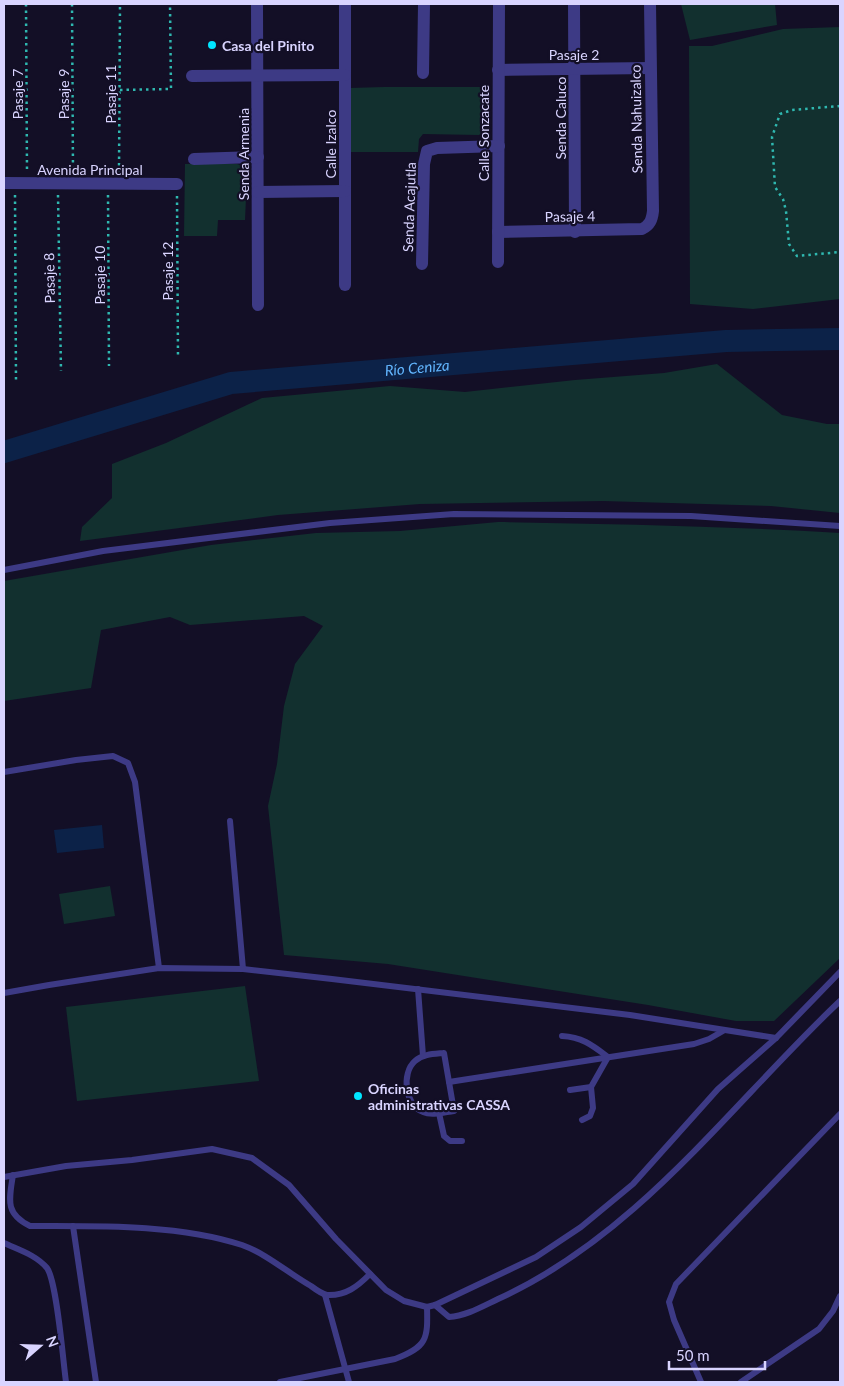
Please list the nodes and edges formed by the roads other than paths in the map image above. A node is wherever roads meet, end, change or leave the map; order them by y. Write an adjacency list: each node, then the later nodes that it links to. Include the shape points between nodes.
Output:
1 (257, 4): 11 (street, Senda Armenia)
2 (345, 4): 12 (street, Calle Izalco)
3 (424, 4): 10 (street)
4 (499, 4): 9 (street, Calle Sonzacate)
5 (574, 4): 7 (street, Senda Caluco)
6 (650, 4): 8 (street, Senda Nahuizalco)
7 (575, 68): 8 (street, Pasaje 2); 9 (street, Pasaje 2); 23 (street, Senda Caluco)
8 (650, 68): 21 (street, Senda Nahuizalco, via 653,210 652,220)
9 (498, 70): 14 (street, Calle Sonzacate)
10 (423, 73)
11 (257, 75): 12 (street); 13 (street); 15 (street, Senda Armenia)
12 (345, 75): 19 (street, Calle Izalco)
13 (192, 76)
14 (498, 146): 22 (street, Calle Sonzacate); 25 (street, Senda Acajutla, via 437,148 427,152)
15 (258, 157): 16 (street); 20 (street, Senda Armenia)
16 (194, 159)
17 (15, 183): 18 (street, Avenida Principal)
18 (177, 184)
19 (346, 191): 20 (street); 26 (street, Calle Izalco)
20 (258, 192): 27 (street, Senda Armenia)
21 (642, 230): 23 (street, Pasaje 4)
22 (498, 232): 23 (street, Pasaje 4); 24 (street, Calle Sonzacate)
23 (575, 232)
24 (498, 262)
25 (422, 264)
26 (345, 285)
27 (258, 305)
28 (840, 526): 29 (lane, via 691,516 454,514 330,523 123,549)
29 (4, 570)
30 (4, 772): 32 (lane, via 113,756 128,763 135,782)
31 (230, 821): 33 (lane)
32 (159, 968): 33 (lane); 36 (lane)
33 (243, 969): 35 (lane)
34 (840, 972): 40 (lane)
35 (418, 989): 38 (lane, via 630,1015); 41 (lane)
36 (4, 993)
37 (840, 1001): 57 (lane, via 650,1194 590,1244 549,1273 458,1316 449,1317)
38 (723, 1031): 40 (lane); 42 (lane, via 694,1044)
39 (562, 1036): 42 (lane, via 588,1043)
40 (776, 1038): 57 (lane, via 718,1089 633,1184 581,1227 536,1257)
41 (424, 1056): 43 (lane, via 444,1053); 46 (lane, via 413,1062 406,1075 407,1090 413,1104 422,1112)
42 (608, 1057): 43 (lane); 44 (lane)
43 (449, 1082): 46 (lane, via 454,1111)
44 (591, 1087): 45 (lane); 48 (lane, via 593,1108 590,1116)
45 (570, 1090)
46 (439, 1114): 49 (lane, via 444,1136)
47 (840, 1114): 64 (lane, via 676,1284 670,1302 674,1320)
48 (582, 1120)
49 (462, 1141)
50 (14, 1176): 51 (lane); 52 (lane, via 10,1196 18,1220 30,1226); 54 (lane, via 66,1166 212,1149 252,1158 289,1185)
51 (4, 1177)
52 (73, 1226): 55 (lane, via 142,1228 210,1236 244,1246); 61 (lane)
53 (4, 1244): 60 (lane, via 35,1258 48,1270 54,1288)
54 (370, 1274): 55 (lane, via 358,1286 344,1293); 58 (lane, via 386,1290 404,1301)
55 (325, 1295): 59 (lane)
56 (840, 1296): 65 (lane, via 819,1329)
57 (436, 1306): 58 (lane)
58 (428, 1307): 59 (lane, via 428,1330 422,1344 410,1354)
59 (345, 1370): 62 (lane); 63 (lane)
60 (66, 1382)
61 (96, 1382)
62 (280, 1382)
63 (349, 1382)
64 (701, 1382)
65 (741, 1382)

